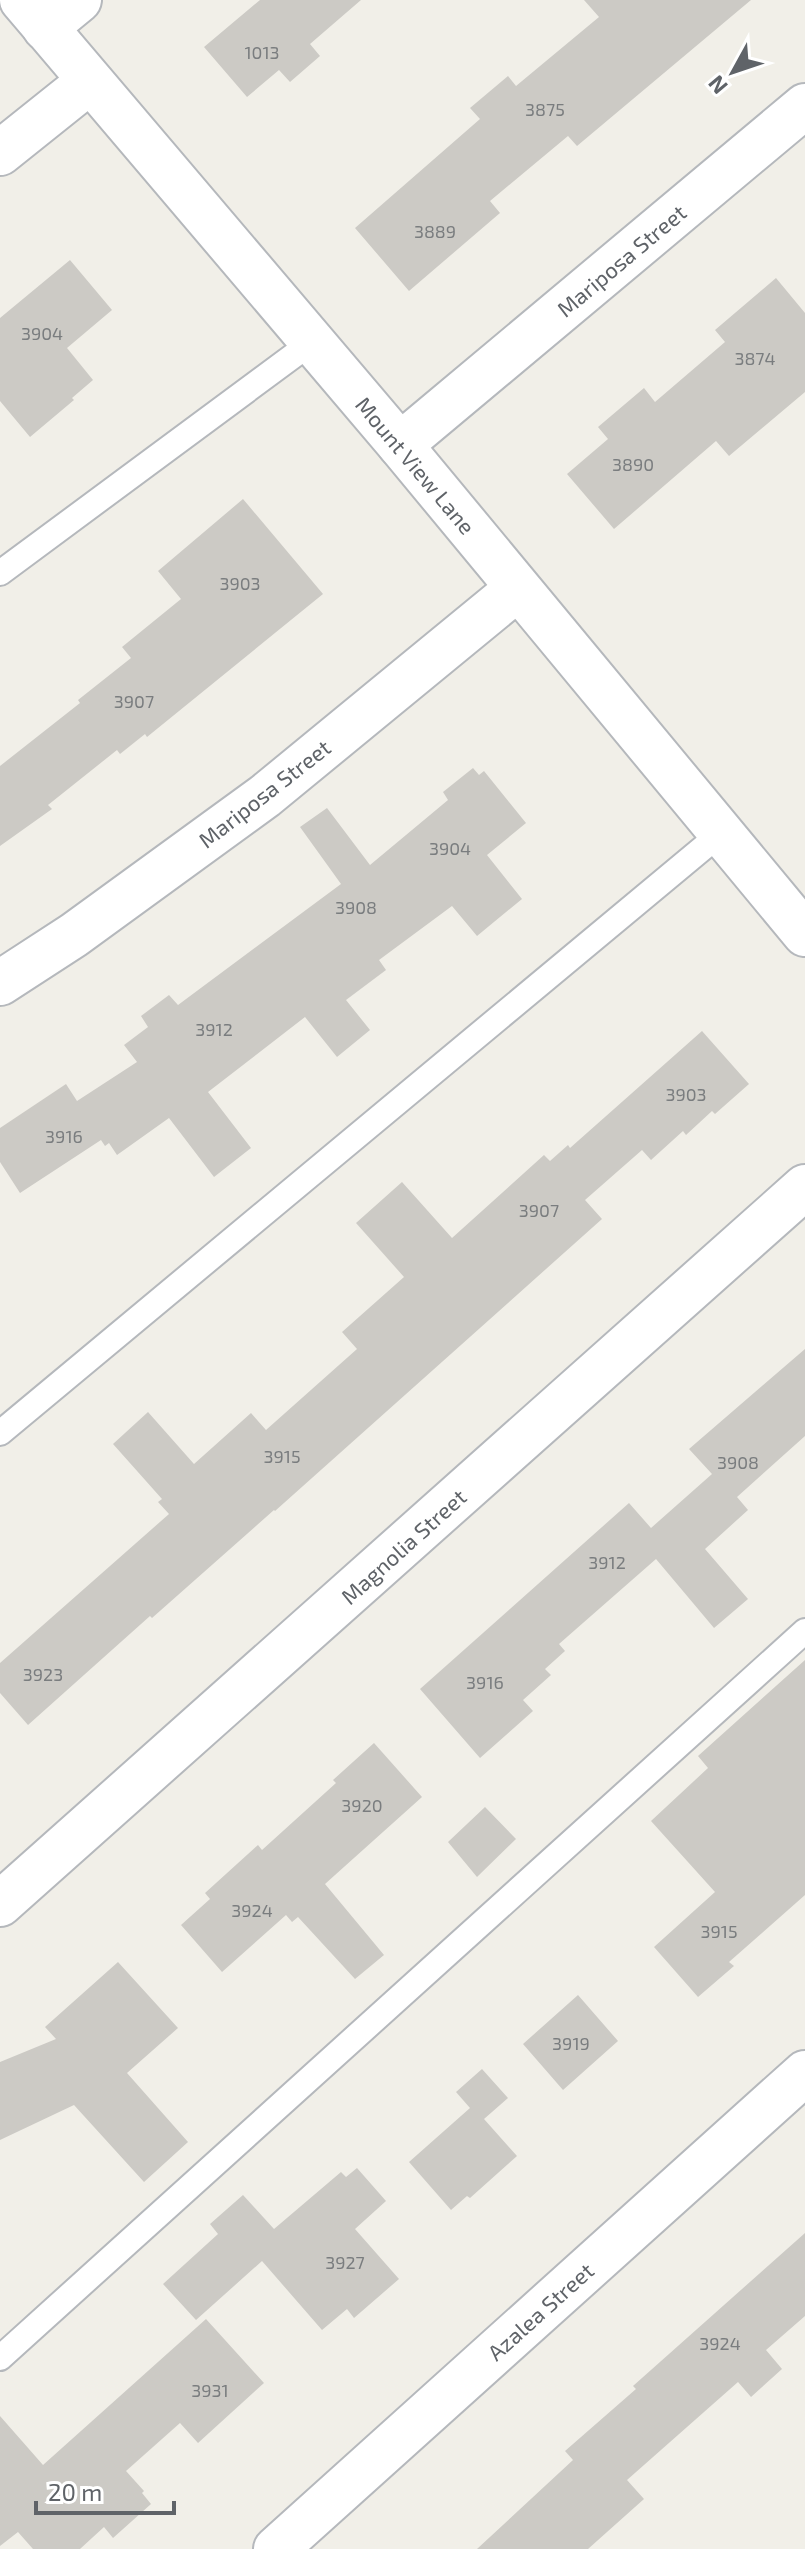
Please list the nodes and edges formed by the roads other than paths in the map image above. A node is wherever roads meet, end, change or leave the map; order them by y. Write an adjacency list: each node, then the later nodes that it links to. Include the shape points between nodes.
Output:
1 (79, 0): 2 (street)
2 (33, 14): 3 (street, Mount View Lane)
3 (90, 81): 5 (street); 6 (street, Mount View Lane)
4 (805, 106): 7 (street, Mariposa Street)
5 (0, 153)
6 (312, 342): 7 (street, Mount View Lane); 8 (lane)
7 (400, 445): 9 (street, Mount View Lane)
8 (0, 573)
9 (517, 589): 10 (street, Mount View Lane); 12 (street, Mariposa Street, via 265,796)
10 (721, 833): 11 (street, Mount View Lane); 14 (lane)
11 (805, 934)
12 (0, 983)
13 (805, 1187): 16 (street, Magnolia Street)
14 (0, 1433)
15 (805, 1631): 18 (lane)
16 (0, 1904)
17 (805, 2073): 19 (street, Azalea Street)
18 (0, 2358)
19 (276, 2549)

